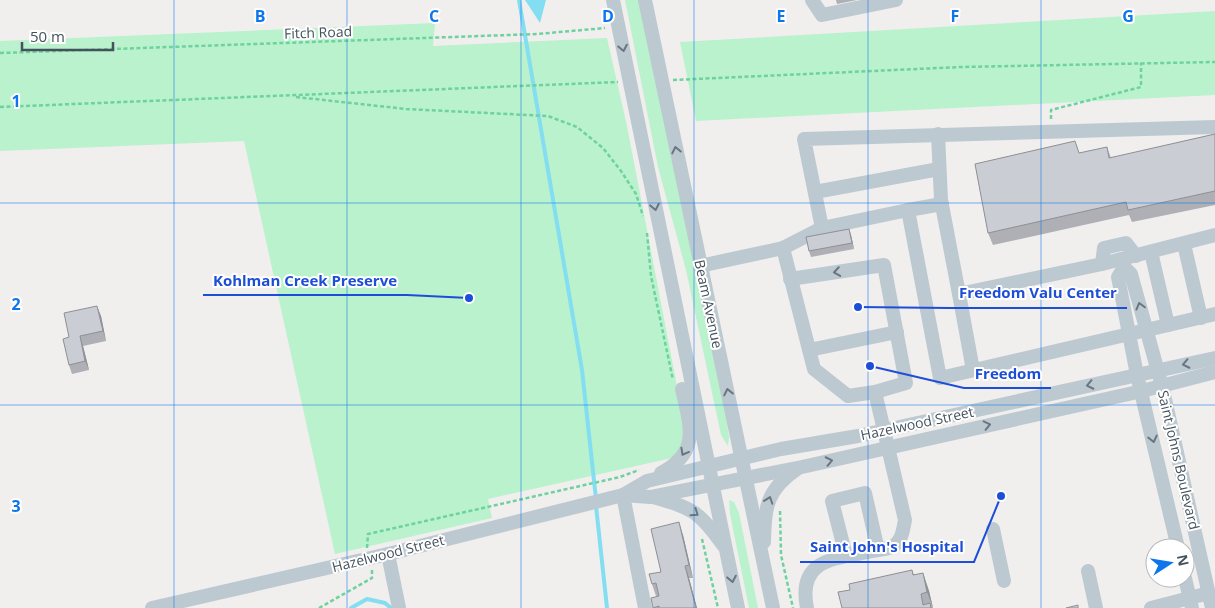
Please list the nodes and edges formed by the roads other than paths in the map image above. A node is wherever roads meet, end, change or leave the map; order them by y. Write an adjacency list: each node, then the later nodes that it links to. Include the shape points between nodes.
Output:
1 (613, 0): 20 (street, one-way to 20)
2 (645, 0): 17 (street, Beam Avenue, one-way to 2)
3 (812, 0): 4 (street, via 822,15)
4 (896, 0)
5 (1215, 127): 6 (street)
6 (938, 134): 7 (street); 8 (street, via 804,139)
7 (939, 169): 8 (street); 9 (street)
8 (815, 192): 11 (street)
9 (942, 204): 10 (street); 19 (street)
10 (908, 210): 11 (street); 29 (street, via 940,378)
11 (822, 228): 14 (street)
12 (1215, 235): 13 (street)
13 (1184, 244): 15 (street); 22 (street)
14 (783, 248): 17 (street); 18 (street)
15 (1151, 252): 16 (street); 23 (street)
16 (1127, 261): 19 (street); 24 (street, Saint Johns Boulevard, one-way to 16); 26 (street, Saint Johns Boulevard, via 1118,277)
17 (700, 266): 38 (street, Beam Avenue, one-way to 17)
18 (790, 279): 25 (street, one-way to 18, via 884,265); 27 (street)
19 (959, 294): 29 (street)
20 (674, 302): 39 (street); 42 (street, one-way to 42, via 673,341 691,433 687,450 676,465)
21 (1215, 314): 22 (street)
22 (1201, 318): 23 (street)
23 (1168, 325): 24 (street)
24 (1147, 330): 26 (street); 30 (street, Saint Johns Boulevard)
25 (896, 332): 27 (street); 35 (street, via 906,383)
26 (1130, 334): 29 (street); 32 (street, Saint Johns Boulevard)
27 (809, 350): 35 (street, via 814,369 848,396)
28 (1215, 358): 30 (street, Hazelwood Street, one-way to 30)
29 (973, 370)
30 (1158, 370): 32 (street, Hazelwood Street); 33 (street, Saint Johns Boulevard)
31 (1215, 372): 33 (street, Hazelwood Street)
32 (1138, 375): 34 (street, Saint Johns Boulevard); 36 (street, Hazelwood Street, one-way to 36)
33 (1162, 386): 34 (street, Hazelwood Street); 56 (street, Saint Johns Boulevard)
34 (1142, 391): 37 (street, Hazelwood Street, one-way to 34); 47 (street, Saint Johns Boulevard, one-way to 47)
35 (875, 392): 36 (street)
36 (885, 430): 37 (street); 38 (street, Hazelwood Street)
37 (888, 447): 40 (street, Hazelwood Street, one-way to 37); 49 (street, via 905,520 902,536 892,547)
38 (741, 459): 39 (street, Hazelwood Street); 41 (street, Beam Avenue)
39 (708, 466): 42 (street, Hazelwood Street); 43 (street)
40 (802, 467): 41 (street, Hazelwood Street); 52 (street, one-way to 40, via 767,503 779,482)
41 (745, 477): 43 (street, Hazelwood Street); 52 (street, Beam Avenue)
42 (646, 481): 44 (street, Hazelwood Street)
43 (712, 483): 45 (street, Hazelwood Street); 48 (street)
44 (623, 495): 45 (street, Hazelwood Street); 50 (street, Hazelwood Street); 60 (street)
45 (650, 497): 48 (street, one-way to 48, via 679,504 695,512 709,525)
46 (993, 529): 54 (street)
47 (1176, 538)
48 (726, 550): 61 (street, one-way to 61)
49 (878, 550): 51 (street); 51 (street, via 865,493 832,501)
50 (388, 554): 58 (street, Hazelwood Street); 59 (street)
51 (846, 556): 63 (street, via 824,561 810,572 804,593)
52 (764, 566): 62 (street, Beam Avenue)
53 (1088, 571): 64 (street)
54 (1004, 581)
55 (1187, 588): 57 (street)
56 (1209, 594): 57 (street); 66 (street, Saint Johns Boulevard)
57 (1190, 603): 65 (street)
58 (152, 608)
59 (399, 608)
60 (645, 608)
61 (738, 608)
62 (773, 608)
63 (807, 608)
64 (1096, 608)
65 (1151, 608)
66 (1212, 608)

